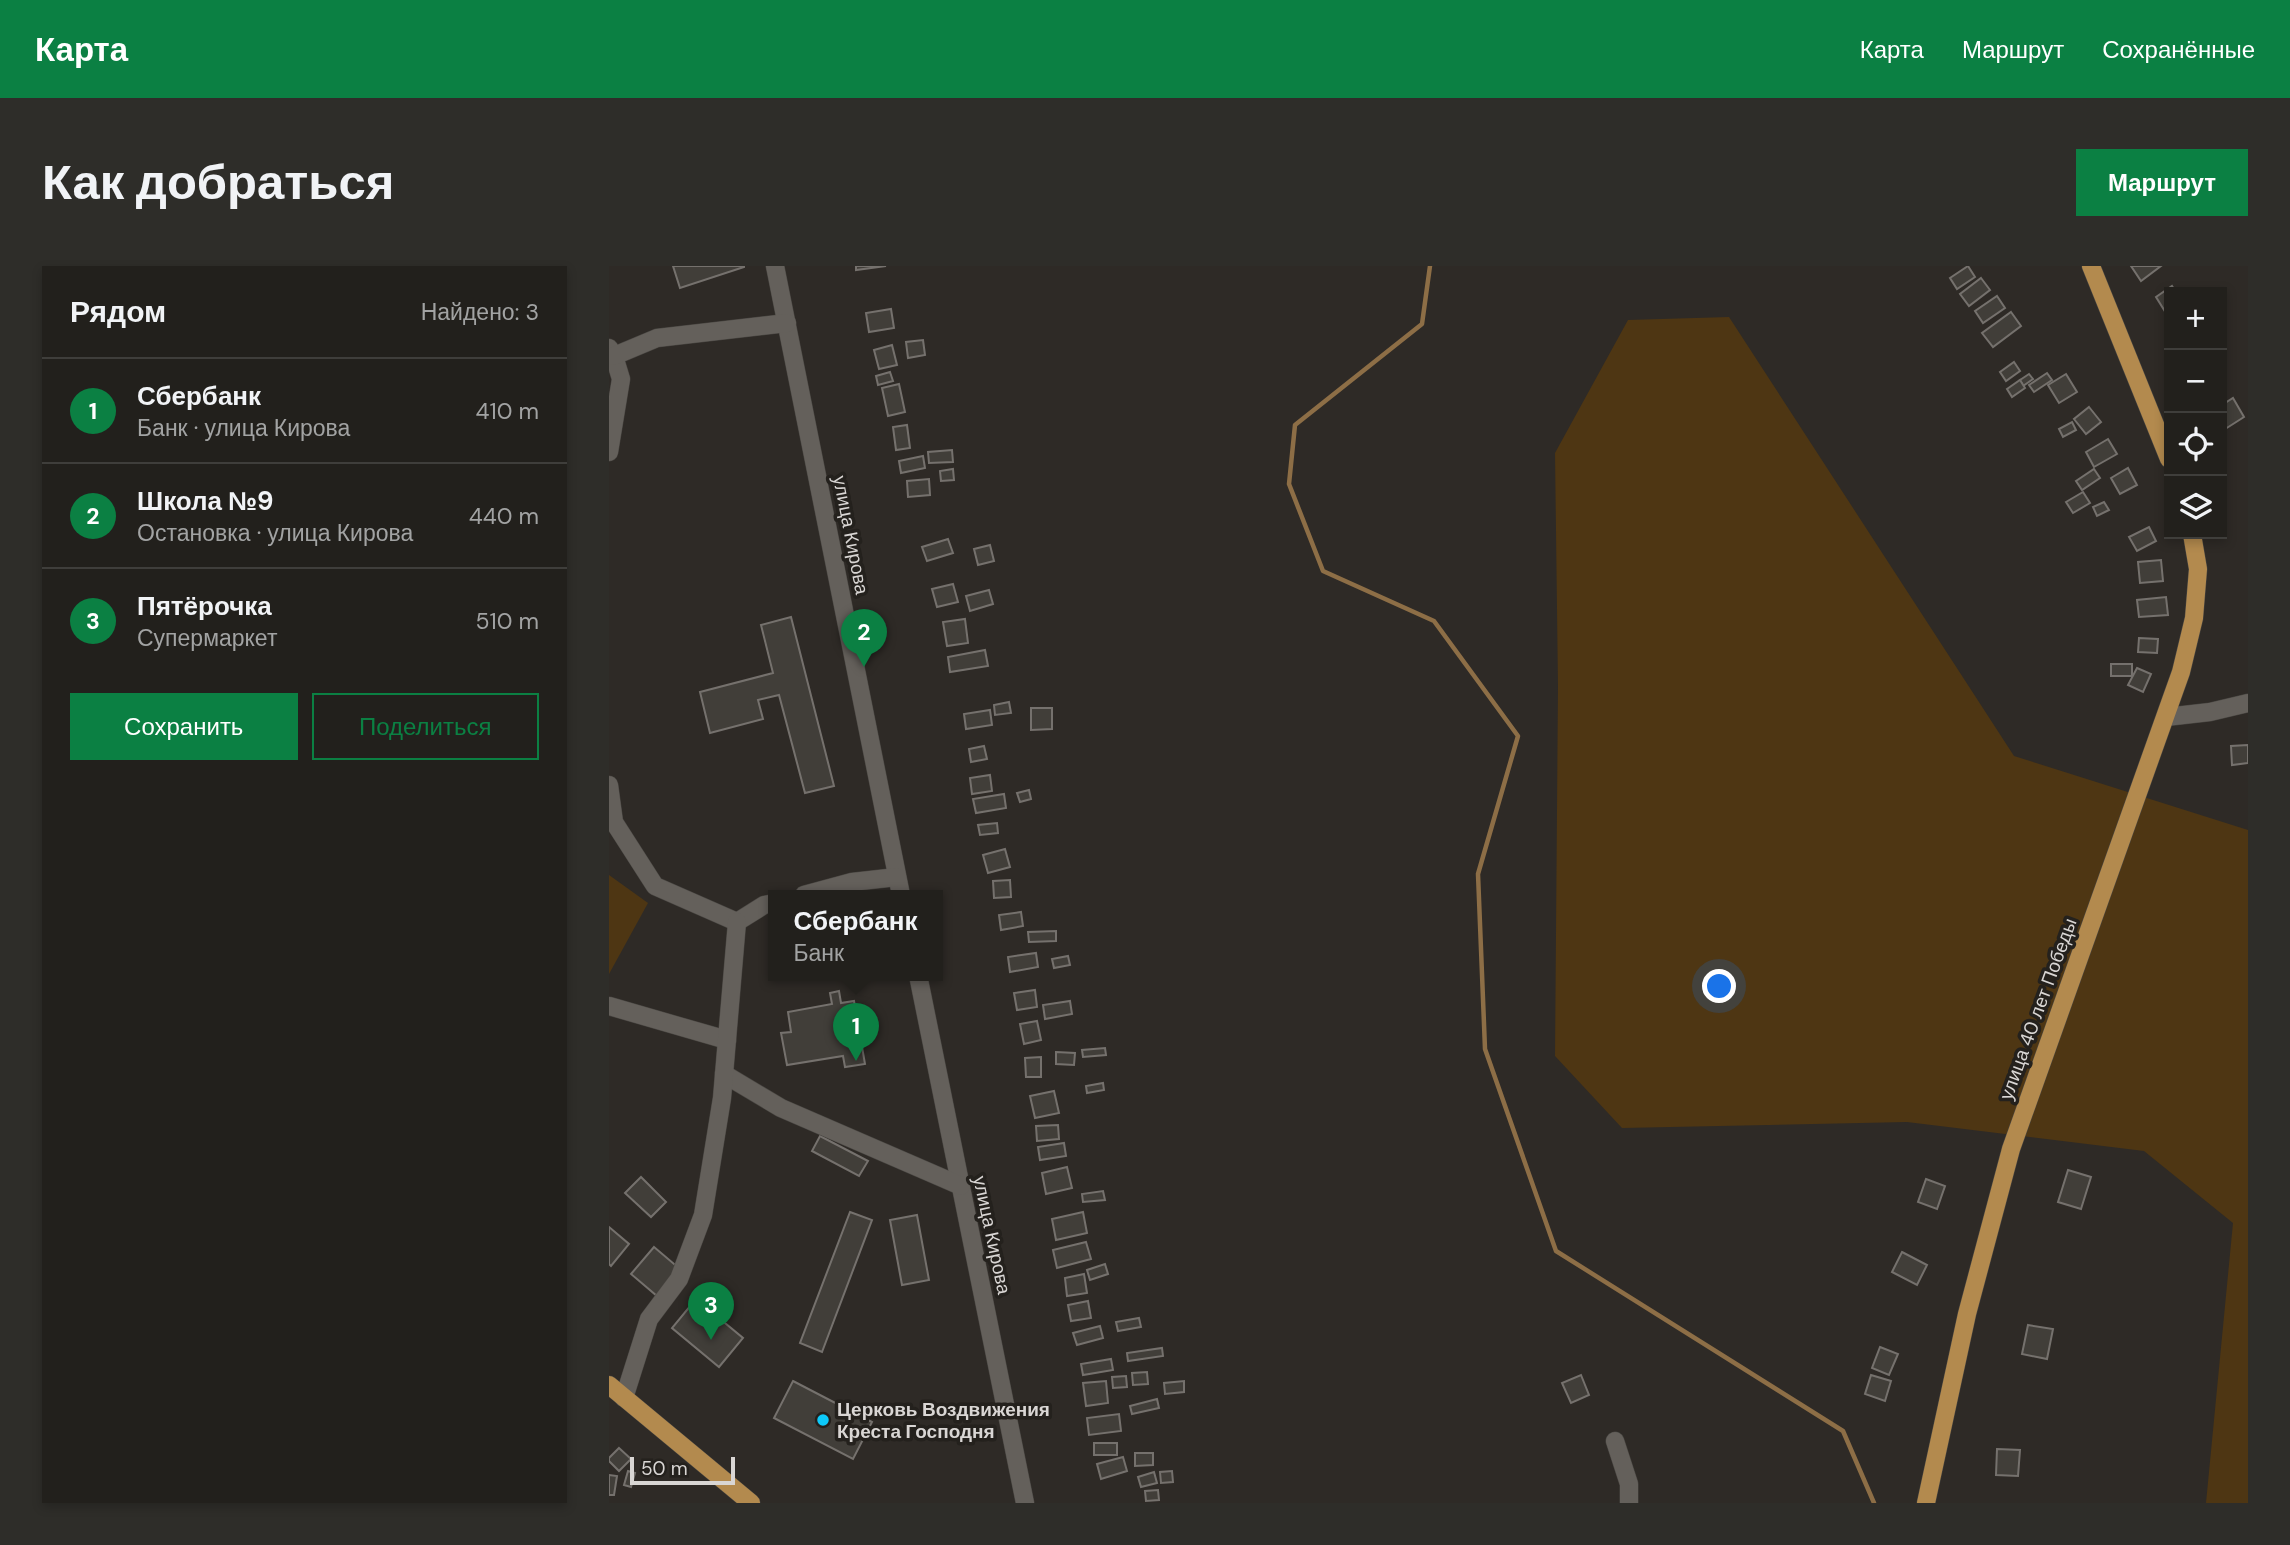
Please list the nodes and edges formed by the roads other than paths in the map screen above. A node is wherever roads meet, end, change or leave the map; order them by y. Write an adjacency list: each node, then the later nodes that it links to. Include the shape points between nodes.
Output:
1 (775, 266): 3 (street, улица Кирова)
2 (2091, 266): 5 (main road)
3 (787, 323): 4 (street, via 657,338); 11 (street, улица Кирова)
4 (611, 352): 6 (street, via 621,379)
5 (2164, 447)
6 (609, 452)
7 (2193, 539): 9 (main road, улица 40 лет Победы, via 2198,569 2194,618)
8 (2248, 703): 9 (street)
9 (2166, 717): 26 (main road, улица 40 лет Победы, via 2011,1149 1967,1314)
10 (609, 785): 14 (street, via 614,822 655,886)
11 (899, 886): 12 (street, via 852,882)
12 (822, 890)
13 (768, 904): 14 (street)
14 (737, 922): 17 (street)
15 (919, 981): 19 (street, улица Кирова)
16 (609, 1006): 17 (street)
17 (727, 1040): 18 (street)
18 (724, 1074): 19 (street, via 781,1108); 21 (street, via 703,1214 679,1279 649,1320)
19 (961, 1186): 24 (street, улица Кирова)
20 (609, 1385): 21 (main road)
21 (624, 1398): 23 (main road)
22 (1615, 1441): 25 (street, via 1629,1485)
23 (751, 1503)
24 (1025, 1503)
25 (1629, 1503)
26 (1926, 1503)

